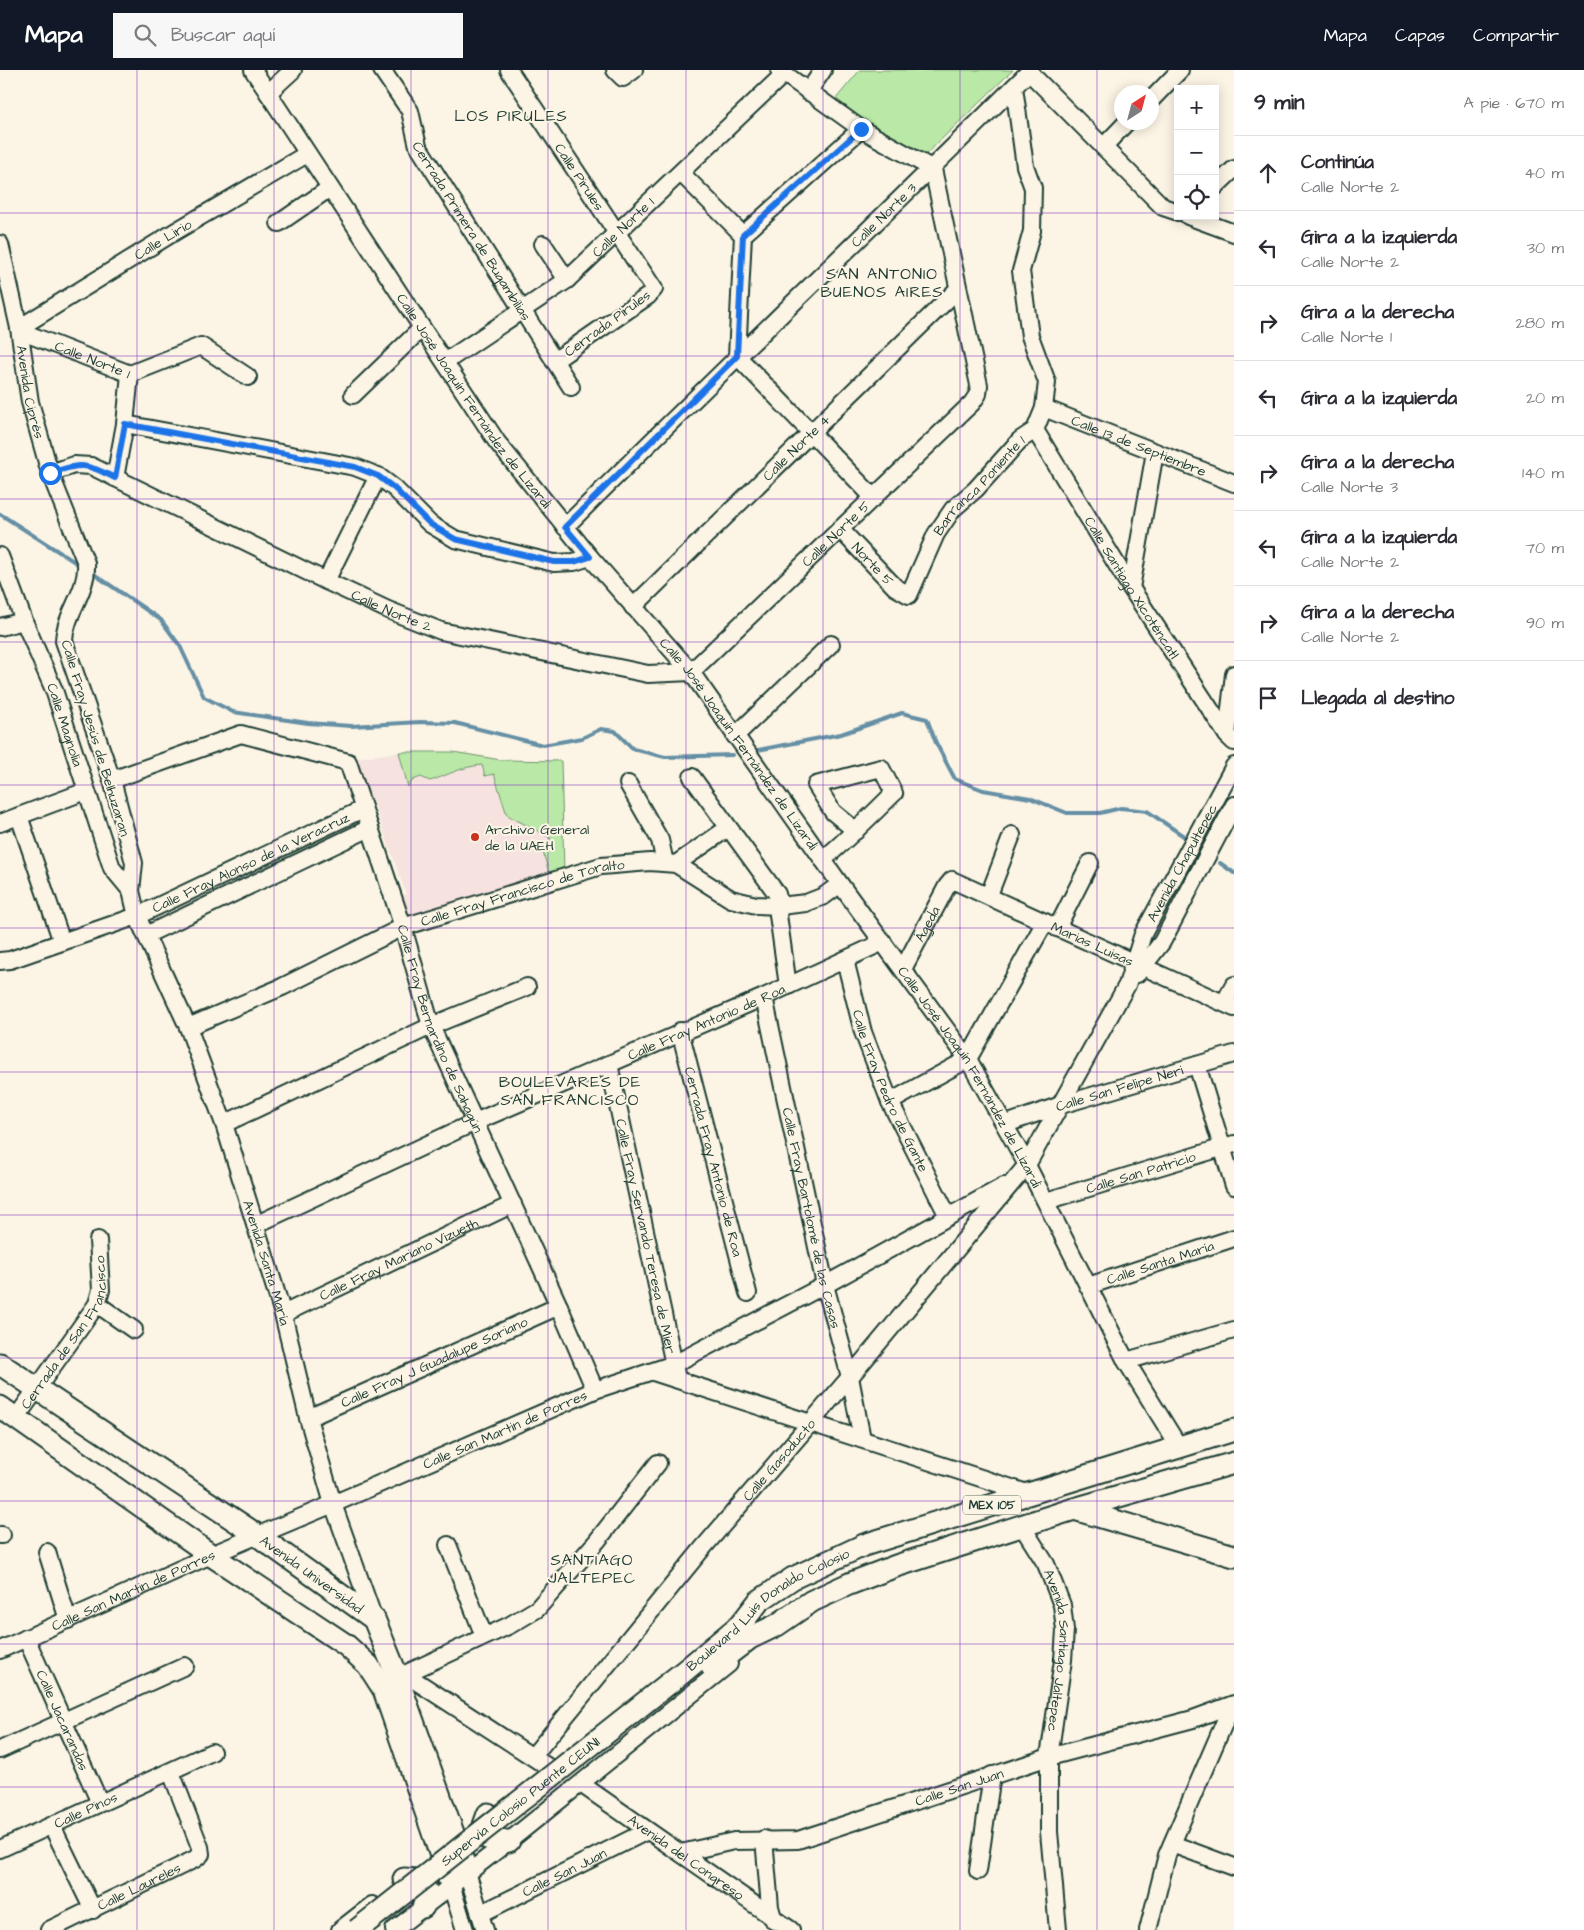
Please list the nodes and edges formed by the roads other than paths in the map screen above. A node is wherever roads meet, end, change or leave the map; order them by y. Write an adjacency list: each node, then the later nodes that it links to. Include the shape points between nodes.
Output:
1 (253, 70): 12 (street, Calle José Joaquín Fernández de Lizardi)
2 (293, 70): 12 (street)
3 (382, 70): 32 (street, Cerrada Primera de Bugambilias, via 410,111 418,146)
4 (509, 70): 26 (street, Calle Pirules)
5 (822, 70): 10 (street)
6 (1180, 70): 11 (street)
7 (1030, 71): 9 (street, Calle Norte 3); 15 (street)
8 (781, 72): 10 (street); 19 (street, Calle Norte 1)
9 (1014, 87): 18 (street, Calle Norte 3); 42 (street, Barranca Poniente 1, via 1025,166 1033,188 1032,231 1021,271 1030,336 1047,382)
10 (808, 92): 13 (street)
11 (1159, 92)
12 (268, 93): 16 (street, Calle José Joaquín Fernández de Lizardi)
13 (861, 129): 18 (street); 27 (street)
14 (1120, 130): 15 (street)
15 (1102, 147): 22 (street, via 1163,207)
16 (307, 154): 21 (street, Calle José Joaquín Fernández de Lizardi); 34 (street, Calle Lirio, via 176,231)
17 (1234, 168): 20 (street)
18 (933, 169): 31 (street); 35 (street, Calle Norte 3)
19 (682, 174): 26 (street, Calle Norte 1); 27 (street)
20 (1219, 183)
21 (330, 188): 24 (street); 33 (street, Calle José Joaquín Fernández de Lizardi)
22 (1174, 211)
23 (1199, 220): 25 (street)
24 (279, 223)
25 (1234, 233)
26 (616, 234): 30 (street, Calle Norte 1); 36 (street, Cerrada Pirules, via 654,289)
27 (743, 235): 35 (street)
28 (0, 244): 34 (street, Avenida Ciprés)
29 (543, 244): 30 (street)
30 (567, 280): 32 (street, Calle Norte 1)
31 (958, 289): 45 (street, Calle Norte 4); 51 (street, Calle Norte 5, via 979,385 978,394)
32 (522, 312): 36 (street, Cerrada Primera de Bugambilias); 37 (street, Calle Norte 1)
33 (422, 328): 37 (street, Calle José Joaquín Fernández de Lizardi); 41 (street)
34 (19, 330): 38 (street, Calle Norte 1); 47 (street, Avenida Ciprés, via 30,402)
35 (737, 356): 45 (street); 52 (street, Calle Norte 3)
36 (554, 361): 40 (street, Cerrada Primera de Bugambilias)
37 (445, 362): 52 (street, Calle José Joaquín Fernández de Lizardi, via 497,442)
38 (130, 374): 39 (street, via 201,346); 43 (street, Calle Norte 1)
39 (248, 377)
40 (571, 387)
41 (353, 395)
42 (1044, 408): 44 (street, Barranca Poniente 1); 46 (street, Calle 13 de Septiembre)
43 (125, 424): 48 (street, via 355,467); 49 (street)
44 (1035, 430): 58 (street, Calle Santiago Xicoténcatl); 59 (street, Barranca Poniente 1, via 1020,440 976,489 953,509 936,534)
45 (812, 434): 51 (street); 60 (street, Calle Norte 4)
46 (1155, 452): 50 (street, Calle 13 de Septiembre); 58 (street)
47 (50, 473): 49 (street, Calle Norte 2, via 82,465); 56 (street, Avenida Ciprés)
48 (378, 476): 55 (street, via 430,524 455,539 554,562 574,562); 57 (street)
49 (115, 478): 57 (street, Calle Norte 2)
50 (1234, 484)
51 (874, 498): 53 (street, Calle Norte 5)
52 (565, 527): 55 (street, Calle José Joaquín Fernández de Lizardi)
53 (840, 529): 59 (street, Norte 5, via 895,587); 64 (street, Calle Norte 5)
54 (0, 556): 61 (street, Calle Magnolia)
55 (590, 557): 60 (street, Calle José Joaquín Fernández de Lizardi)
56 (86, 570): 70 (street, Calle Fray Jesús de Belhuzaran, via 64,628 64,641)
57 (326, 581): 64 (street, Calle Norte 2, via 442,631 648,674)
58 (1131, 588): 67 (street, Calle Santiago Xicoténcatl)
59 (909, 595)
60 (632, 607): 64 (street, Calle José Joaquín Fernández de Lizardi)
61 (24, 621): 62 (street); 72 (street, Calle Magnolia, via 54,690)
62 (0, 627)
63 (831, 644): 66 (street)
64 (691, 672): 66 (street, Calle José Joaquín Fernández de Lizardi)
65 (1234, 674): 67 (street)
66 (735, 736): 81 (street, Calle José Joaquín Fernández de Lizardi)
67 (1230, 739)
68 (1234, 766): 97 (street, Avenida Chapultepec, via 1143,934)
69 (692, 777): 78 (street)
70 (112, 780): 74 (street, Calle Fray Bernardino de Sahagún, via 241,734 348,762); 86 (street, Calle Fray Jesús de Belhuzaran, via 134,863)
71 (628, 784): 83 (street)
72 (86, 791): 75 (street); 86 (street, Calle Magnolia, via 112,868)
73 (1234, 805): 97 (street, Avenida Chapultepec, via 1162,942)
74 (363, 809): 77 (street, Calle Fray Bernardino de Sahagún); 89 (street, Calle Fray Alonso de la Veracruz)
75 (18, 816): 76 (street); 93 (street)
76 (0, 823)
77 (370, 828): 91 (street, Calle Fray Bernardino de Sahagún); 92 (street, Calle Fray Alonso de la Veracruz)
78 (728, 828): 83 (street); 88 (street, via 777,894)
79 (856, 831): 79 (street, via 894,793 881,768 816,785 833,812); 81 (street)
80 (1012, 835): 87 (street)
81 (823, 860): 85 (street, Calle José Joaquín Fernández de Lizardi)
82 (1090, 863): 90 (street)
83 (670, 864): 88 (street, via 731,899); 91 (street, Calle Fray Francisco de Toralto, via 650,862 601,866)
84 (952, 880): 87 (street, Marias Luisas); 98 (street, Ágeda)
85 (840, 884): 88 (street, via 824,896 806,903); 94 (street, Calle José Joaquín Fernández de Lizardi)
86 (131, 890): 89 (street, Calle Fray Jesús de Belhuzaran)
87 (989, 895): 90 (street, Marias Luisas)
88 (780, 906): 100 (street, via 778,915)
89 (138, 916): 92 (street, Avenida Santa María); 93 (street, Calle Fray Alonso de la Veracruz)
90 (1051, 925): 97 (street, Marias Luisas); 108 (street)
91 (403, 927): 104 (street, Calle Fray Bernardino de Sahagún); 105 (street, Calle Fray Francisco de Toralto, via 282,987)
92 (146, 935): 105 (street, Avenida Santa María)
93 (62, 942): 96 (street, Calle Fray Alonso de la Veracruz)
94 (883, 942): 95 (street, Calle Fray Antonio de Roa); 98 (street, Calle José Joaquín Fernández de Lizardi)
95 (845, 960): 100 (street, Calle Fray Antonio de Roa); 111 (street, Calle Fray Pedro de Gante, via 863,1032)
96 (0, 961)
97 (1139, 963): 103 (street, Marias Luisas); 112 (street, Calle Gasoducto)
98 (903, 969): 108 (street, Calle José Joaquín Fernández de Lizardi)
99 (1234, 985): 103 (street)
100 (788, 986): 102 (street, Calle Fray Antonio de Roa)
101 (527, 987): 104 (street)
102 (764, 997): 106 (street, Calle Fray Antonio de Roa); 126 (street, Calle Fray Bartolomé de las Casas)
103 (1229, 1006)
104 (431, 1026): 113 (street, Calle Fray Bernardino de Sahagún); 114 (street)
105 (188, 1027): 114 (street, Avenida Santa María)
106 (680, 1031): 109 (street, Calle Fray Antonio de Roa); 128 (street, Cerrada Fray Antonio de Roa)
107 (1234, 1054): 110 (street, Calle San Felipe Neri)
108 (968, 1059): 111 (street); 115 (street, Calle José Joaquín Fernández de Lizardi)
109 (609, 1064): 113 (street, Calle Fray Antonio de Roa); 136 (street, Calle Fray Servando Teresa de Mier)
110 (1197, 1065): 112 (street, Calle San Felipe Neri); 116 (street)
111 (890, 1102): 122 (street, Calle Fray Pedro de Gante)
112 (1060, 1105): 115 (street, Calle San Felipe Neri); 117 (street, Calle Gasoducto)
113 (475, 1122): 121 (street, Calle Fray Bernardino de Sahagún); 123 (street, Calle Fray Antonio de Roa)
114 (224, 1124): 123 (street, Avenida Santa María)
115 (1006, 1124): 117 (street, Calle José Joaquín Fernández de Lizardi)
116 (1228, 1145): 119 (street); 120 (street, Calle San Patricio)
117 (1027, 1165): 118 (street, Calle Gasoducto); 120 (street, Calle José Joaquín Fernández de Lizardi)
118 (1012, 1181): 122 (street, Calle San Martin de Porres); 138 (street, Calle Gasoducto)
119 (1234, 1186)
120 (1046, 1201): 127 (street, Calle José Joaquín Fernández de Lizardi)
121 (513, 1204): 130 (street, Calle Fray Bernardino de Sahagún); 131 (street, Calle Fray Mariano Vizueth)
122 (948, 1216): 126 (street, Calle San Martin de Porres)
123 (255, 1225): 131 (street, Avenida Santa María)
124 (1234, 1238): 127 (street, Calle Santa María)
125 (98, 1240): 129 (street, Cerrada de San Francisco, via 101,1290)
126 (826, 1285): 136 (street, Calle San Martin de Porres); 138 (street, Calle Fray Bartolomé de las Casas)
127 (1088, 1286): 134 (street, Calle José Joaquín Fernández de Lizardi)
128 (748, 1292)
129 (97, 1304): 132 (street); 140 (street, Cerrada de San Francisco)
130 (559, 1306): 141 (street, Calle Fray Bernardino de Sahagún); 143 (street, Calle Fray J Guadalupe Soriano)
131 (283, 1314): 143 (street, Avenida Santa María)
132 (134, 1330)
133 (1234, 1330): 134 (street)
134 (1126, 1361): 147 (street, Calle José Joaquín Fernández de Lizardi)
135 (0, 1364): 140 (main road, Avenida Universidad)
136 (674, 1364): 137 (street, Calle San Martin de Porres); 139 (street, Calle Fray Servando Teresa de Mier)
137 (653, 1372): 139 (street); 141 (street, Calle San Martin de Porres)
138 (850, 1377): 144 (street, Calle Gasoducto); 146 (street, Calle Fray Bartolomé de las Casas)
139 (677, 1380): 144 (street)
140 (36, 1389): 142 (street, Cerrada de San Francisco); 154 (main road, Avenida Universidad)
141 (595, 1390): 151 (street, Calle San Martin de Porres)
142 (8, 1413): 157 (main road, Avenida Universidad)
143 (308, 1418): 151 (street, Avenida Santa María)
144 (810, 1422): 146 (street); 173 (street, Calle Gasoducto)
145 (1234, 1430): 147 (main road, Boulevard Luis Donaldo Colosio / MEX 105)
146 (862, 1439): 150 (street)
147 (1179, 1447): 150 (main road, Boulevard Luis Donaldo Colosio / MEX 105)
148 (658, 1463): 163 (street, via 597,1541 537,1609)
149 (1234, 1463): 152 (main road, Boulevard Luis Donaldo Colosio / MEX 105)
150 (1027, 1494): 159 (main road, Boulevard Luis Donaldo Colosio / MEX 105, via 864,1545 793,1578)
151 (334, 1504): 154 (street, Calle San Martin de Porres); 160 (street, Avenida Santa María)
152 (1074, 1509): 153 (main road, Boulevard Luis Donaldo Colosio / MEX 105); 158 (main road)
153 (1022, 1526): 162 (main road, Boulevard Luis Donaldo Colosio / MEX 105, via 849,1584 812,1602); 174 (street, Avenida Santiago Jaltepec, via 1046,1564 1062,1605 1065,1630)
154 (257, 1536): 157 (street, Calle San Martin de Porres); 160 (main road, Avenida Universidad)
155 (448, 1545): 163 (street)
156 (48, 1552): 161 (street)
157 (211, 1555): 161 (street, Calle San Martin de Porres); 188 (main road, Avenida Universidad, via 346,1645 368,1665 384,1690)
158 (1234, 1556)
159 (759, 1601): 168 (main road, via 741,1624); 175 (street, Boulevard Luis Donaldo Colosio / MEX 105)
160 (374, 1619): 167 (main road, Avenida Universidad)
161 (68, 1620): 164 (street, Calle San Martin de Porres)
162 (777, 1626): 168 (main road, via 750,1638); 178 (street, Boulevard Luis Donaldo Colosio / MEX 105)
163 (484, 1636): 167 (street)
164 (26, 1638): 165 (street, Calle San Martin de Porres); 170 (street, Calle Jacarandas)
165 (0, 1650)
166 (185, 1666): 170 (street)
167 (400, 1672): 173 (street); 183 (main road, Avenida Universidad)
168 (687, 1678): 200 (main road, Supervía Colosio Puente CEUNI, bridge); 201 (main road, Supervía Colosio Puente CEUNI)
169 (1233, 1705): 174 (street, Calle San Juan, via 1193,1719); 186 (street)
170 (65, 1720): 171 (street); 179 (street, Calle Jacarandas)
171 (0, 1750)
172 (212, 1752): 176 (street, Calle Pinos)
173 (533, 1756): 175 (street)
174 (1049, 1757): 177 (street, Calle San Juan); 206 (street, Avenida Santiago Jaltepec, via 1049,1832)
175 (548, 1767): 180 (street, Boulevard Luis Donaldo Colosio / MEX 105)
176 (171, 1772): 179 (street, Calle Pinos); 195 (street, Calle Laureles, via 201,1854)
177 (992, 1775): 184 (street, Calle San Juan, via 798,1840); 191 (street)
178 (582, 1784): 182 (street, Avenida del Congreso); 185 (street, Boulevard Luis Donaldo Colosio / MEX 105)
179 (100, 1803): 181 (street, Calle Pinos)
180 (488, 1814): 183 (street, Boulevard Luis Donaldo Colosio / MEX 105); 185 (main road, via 483,1828 487,1838)
181 (52, 1826): 187 (street, Calle Pinos); 195 (street)
182 (647, 1831): 189 (street, Avenida del Congreso); 196 (street, Calle San Juan)
183 (456, 1839): 188 (street, Boulevard Luis Donaldo Colosio / MEX 105); 192 (main road, Avenida Universidad)
184 (764, 1839): 189 (street, Calle San Juan, via 734,1841); 197 (street)
185 (509, 1841): 192 (street, Boulevard Luis Donaldo Colosio / MEX 105)
186 (1172, 1844): 190 (street); 207 (street)
187 (0, 1849)
188 (439, 1852): 192 (main road, Avenida Universidad); 193 (street, Boulevard Luis Donaldo Colosio / MEX 105)
189 (681, 1853): 197 (street, Avenida del Congreso)
190 (1234, 1867)
191 (978, 1871)
192 (459, 1878): 194 (street, Boulevard Luis Donaldo Colosio / MEX 105); 196 (street, Avenida Universidad); 203 (street, Avenida Universidad)
193 (404, 1879): 194 (main road, via 417,1880 426,1887); 199 (street, Boulevard Luis Donaldo Colosio / MEX 105)
194 (423, 1907): 202 (street, Boulevard Luis Donaldo Colosio / MEX 105)
195 (93, 1910): 198 (street, Calle Laureles)
196 (480, 1914): 204 (street, Avenida Universidad)
197 (774, 1924): 205 (street, Avenida del Congreso)
198 (49, 1930)
199 (340, 1930)
200 (356, 1930)
201 (375, 1930)
202 (394, 1930)
203 (465, 1930)
204 (485, 1930)
205 (791, 1930)
206 (1058, 1930)
207 (1148, 1930)

